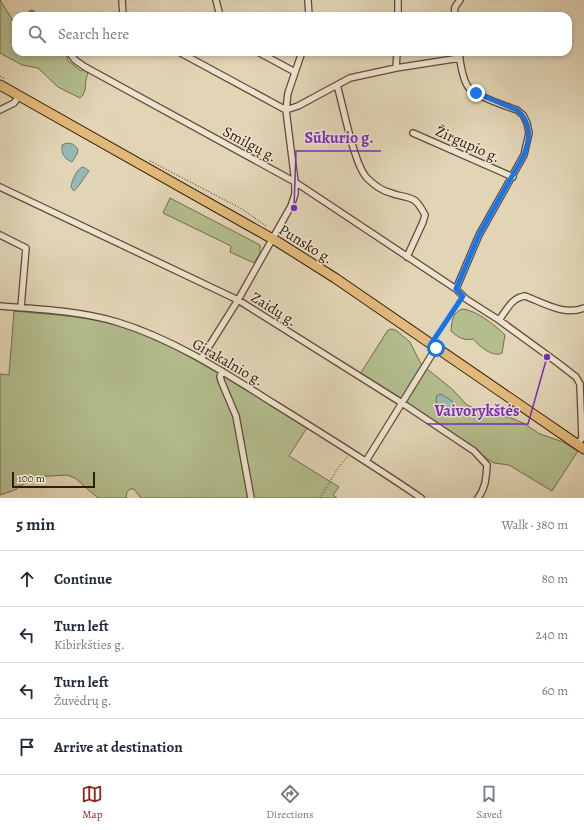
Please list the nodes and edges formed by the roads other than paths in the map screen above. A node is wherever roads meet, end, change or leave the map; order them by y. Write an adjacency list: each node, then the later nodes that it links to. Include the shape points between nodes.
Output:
1 (122, 0): 6 (street)
2 (216, 0): 7 (street)
3 (308, 0): 8 (street)
4 (398, 0): 9 (street)
5 (460, 0): 10 (street)
6 (123, 12)
7 (219, 12)
8 (309, 12)
9 (398, 12)
10 (454, 12)
11 (72, 56): 27 (street, Smilgų g., via 85,67)
12 (186, 56): 24 (street)
13 (265, 56): 19 (street)
14 (301, 56): 19 (street)
15 (397, 56): 18 (street)
16 (454, 56): 18 (street)
17 (459, 56): 26 (street, via 469,89 517,110 527,123 528,143)
18 (396, 68): 20 (street, via 350,78)
19 (295, 72): 24 (street)
20 (337, 84): 24 (street); 31 (street, via 355,152 367,178 379,188 415,200 425,215)
21 (0, 85): 22 (main road, Punsko g.)
22 (19, 96): 23 (street, via 14,103); 30 (main road, Punsko g.)
23 (0, 110)
24 (286, 110): 27 (street)
25 (413, 133): 26 (street, Žirgupio g.)
26 (513, 176): 32 (street, via 479,235)
27 (295, 182): 30 (street, via 291,206); 31 (street, Smilgų g.)
28 (0, 187): 33 (street, Zaidų g.)
29 (0, 235): 35 (street, via 26,248)
30 (272, 238): 33 (street); 38 (main road, Punsko g.)
31 (407, 257): 32 (street, Smilgų g.)
32 (456, 289): 37 (street, Smilgų g.)
33 (238, 300): 39 (street); 42 (street, Zaidų g.)
34 (0, 306): 35 (street, Girakalnio g.)
35 (21, 307): 39 (street, Girakalnio g., via 81,314 116,322 158,338)
36 (584, 308): 37 (street, via 563,311 525,296 519,297 509,305)
37 (499, 320): 41 (street, Smilgų g.)
38 (433, 346): 42 (street); 44 (main road, Punsko g.)
39 (201, 359): 40 (street, Girakalnio g.)
40 (222, 371): 45 (street, Girakalnio g.); 46 (street, via 222,383 236,416)
41 (582, 383): 43 (street)
42 (402, 403): 45 (street); 48 (street, Zaidų g., via 474,451 487,465 486,484)
43 (583, 419): 44 (street)
44 (581, 447)
45 (366, 460): 47 (street, Girakalnio g.)
46 (251, 498)
47 (421, 498)
48 (478, 498)

